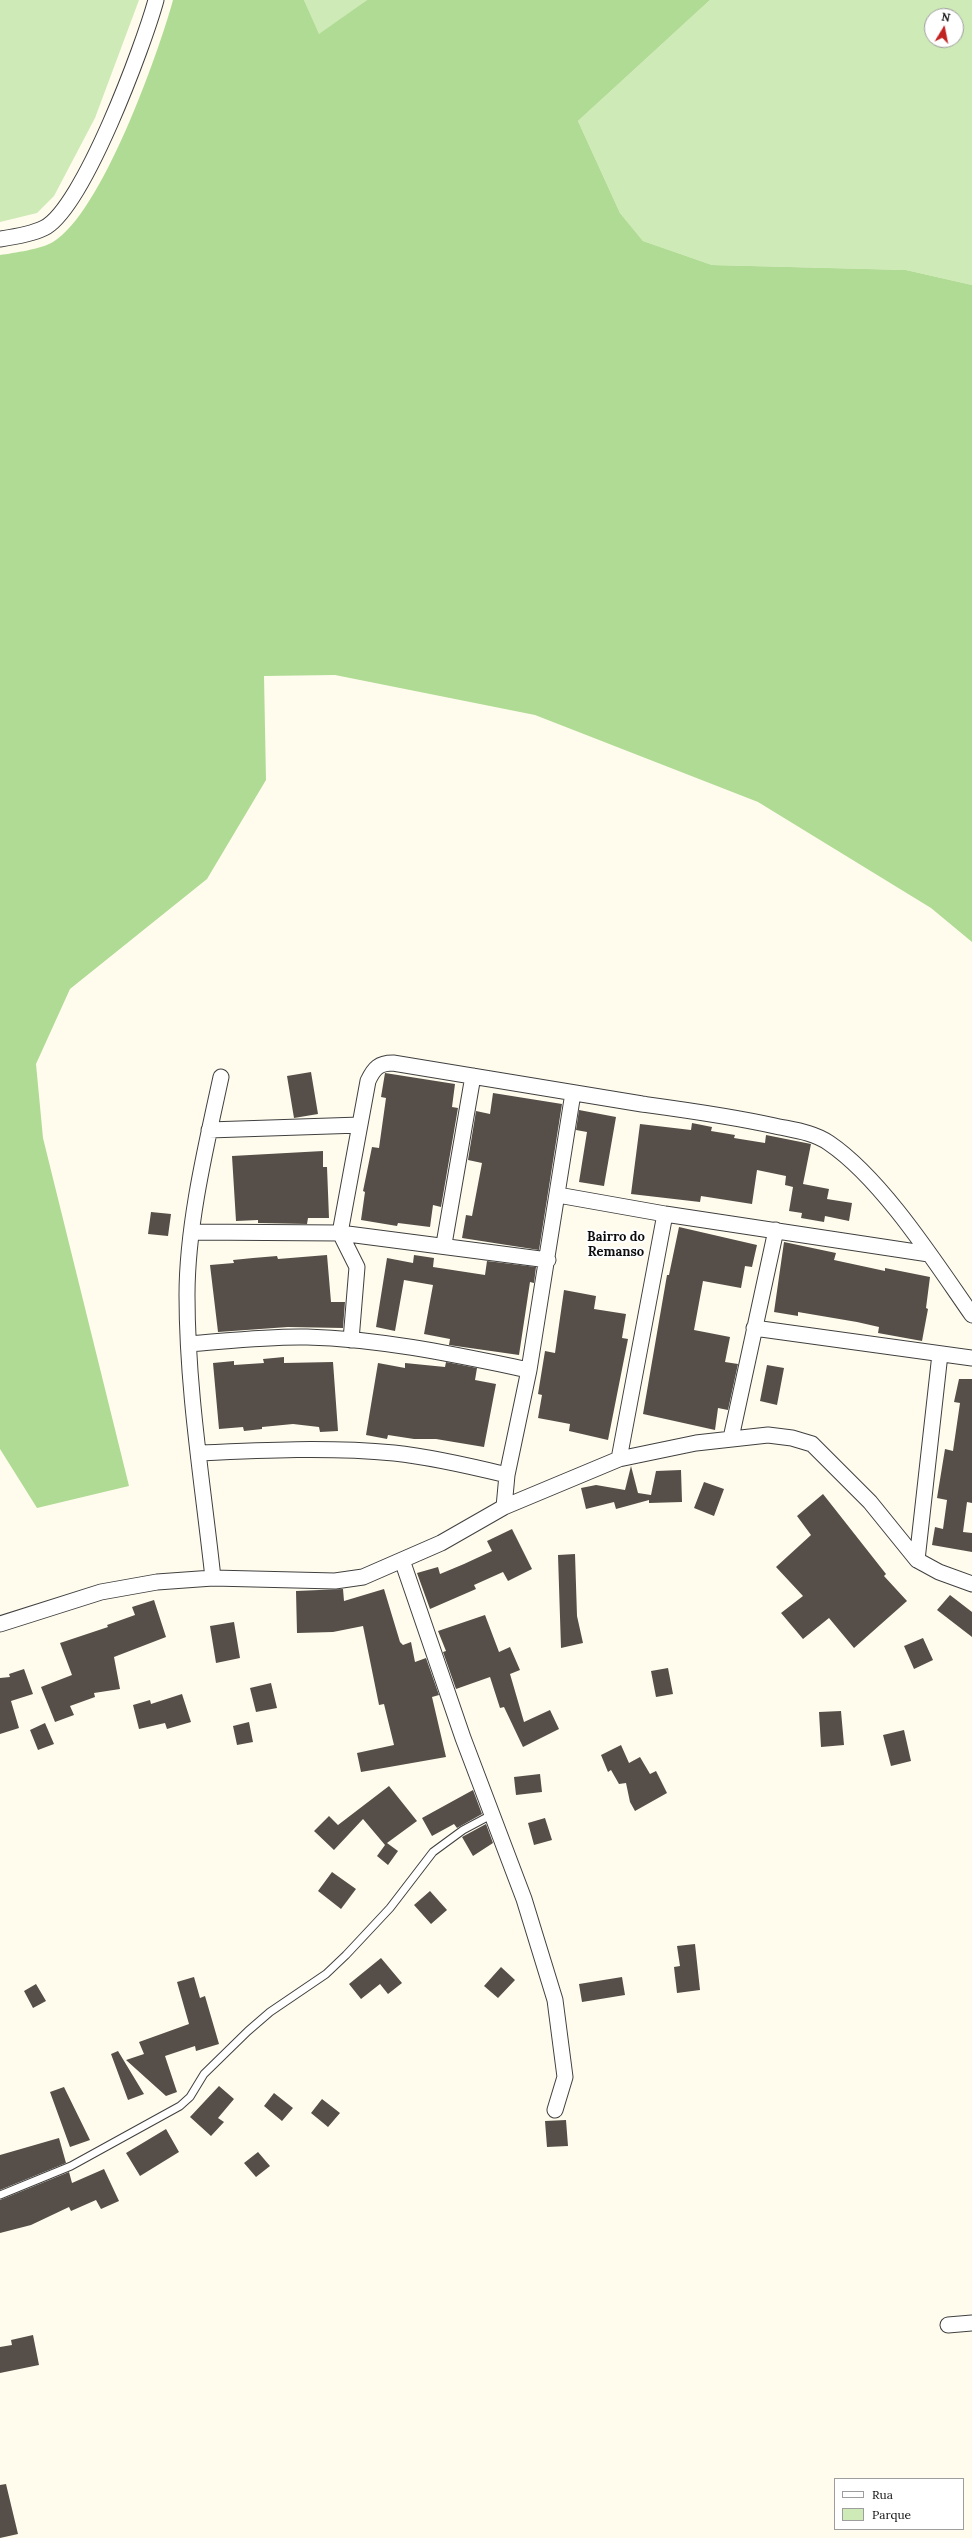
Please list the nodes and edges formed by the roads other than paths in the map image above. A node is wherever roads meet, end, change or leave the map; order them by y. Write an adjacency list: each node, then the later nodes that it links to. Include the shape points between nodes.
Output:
1 (156, 0): 2 (street, via 110,125 68,205 45,228)
2 (0, 239)
3 (473, 1076): 5 (street); 6 (street, via 382,1063 376,1066 368,1081); 13 (street)
4 (221, 1077): 7 (street)
5 (573, 1093): 8 (street); 14 (street, via 742,1118 810,1133 828,1142 875,1186)
6 (360, 1125): 7 (street); 12 (street)
7 (209, 1130): 11 (street)
8 (558, 1194): 9 (street); 15 (street)
9 (665, 1214): 10 (street); 25 (street)
10 (776, 1230): 14 (street); 17 (street)
11 (192, 1232): 12 (street); 19 (street, via 187,1288)
12 (340, 1233): 13 (street); 18 (street, via 357,1267)
13 (444, 1244): 15 (street)
14 (929, 1254): 16 (street)
15 (548, 1260): 22 (street)
16 (972, 1315)
17 (754, 1328): 20 (street); 23 (street)
18 (351, 1340): 19 (street, via 307,1337); 22 (street, via 423,1348)
19 (189, 1344): 24 (street)
20 (940, 1354): 21 (street); 29 (street)
21 (972, 1358)
22 (529, 1370): 26 (street)
23 (731, 1438): 25 (street); 29 (street, via 768,1435 812,1444 870,1502)
24 (200, 1453): 26 (street, via 347,1450 409,1456); 30 (street)
25 (619, 1459): 27 (street)
26 (508, 1474): 27 (street)
27 (504, 1507): 28 (street, via 441,1543)
28 (402, 1560): 30 (street, via 363,1577 335,1581); 33 (street, via 463,1738)
29 (918, 1560): 31 (street, via 939,1572)
30 (213, 1578): 32 (street, via 157,1582 101,1592)
31 (972, 1584)
32 (0, 1624)
33 (493, 1814): 34 (street, via 524,1899 555,2000 565,2077); 35 (lane, via 463,1830 433,1852 390,1908 346,1955 326,1974 270,2012 248,2031 204,2074 190,2097 180,2106 71,2166)
34 (555, 2110)
35 (0, 2195)
36 (972, 2323): 37 (street)
37 (948, 2325)

